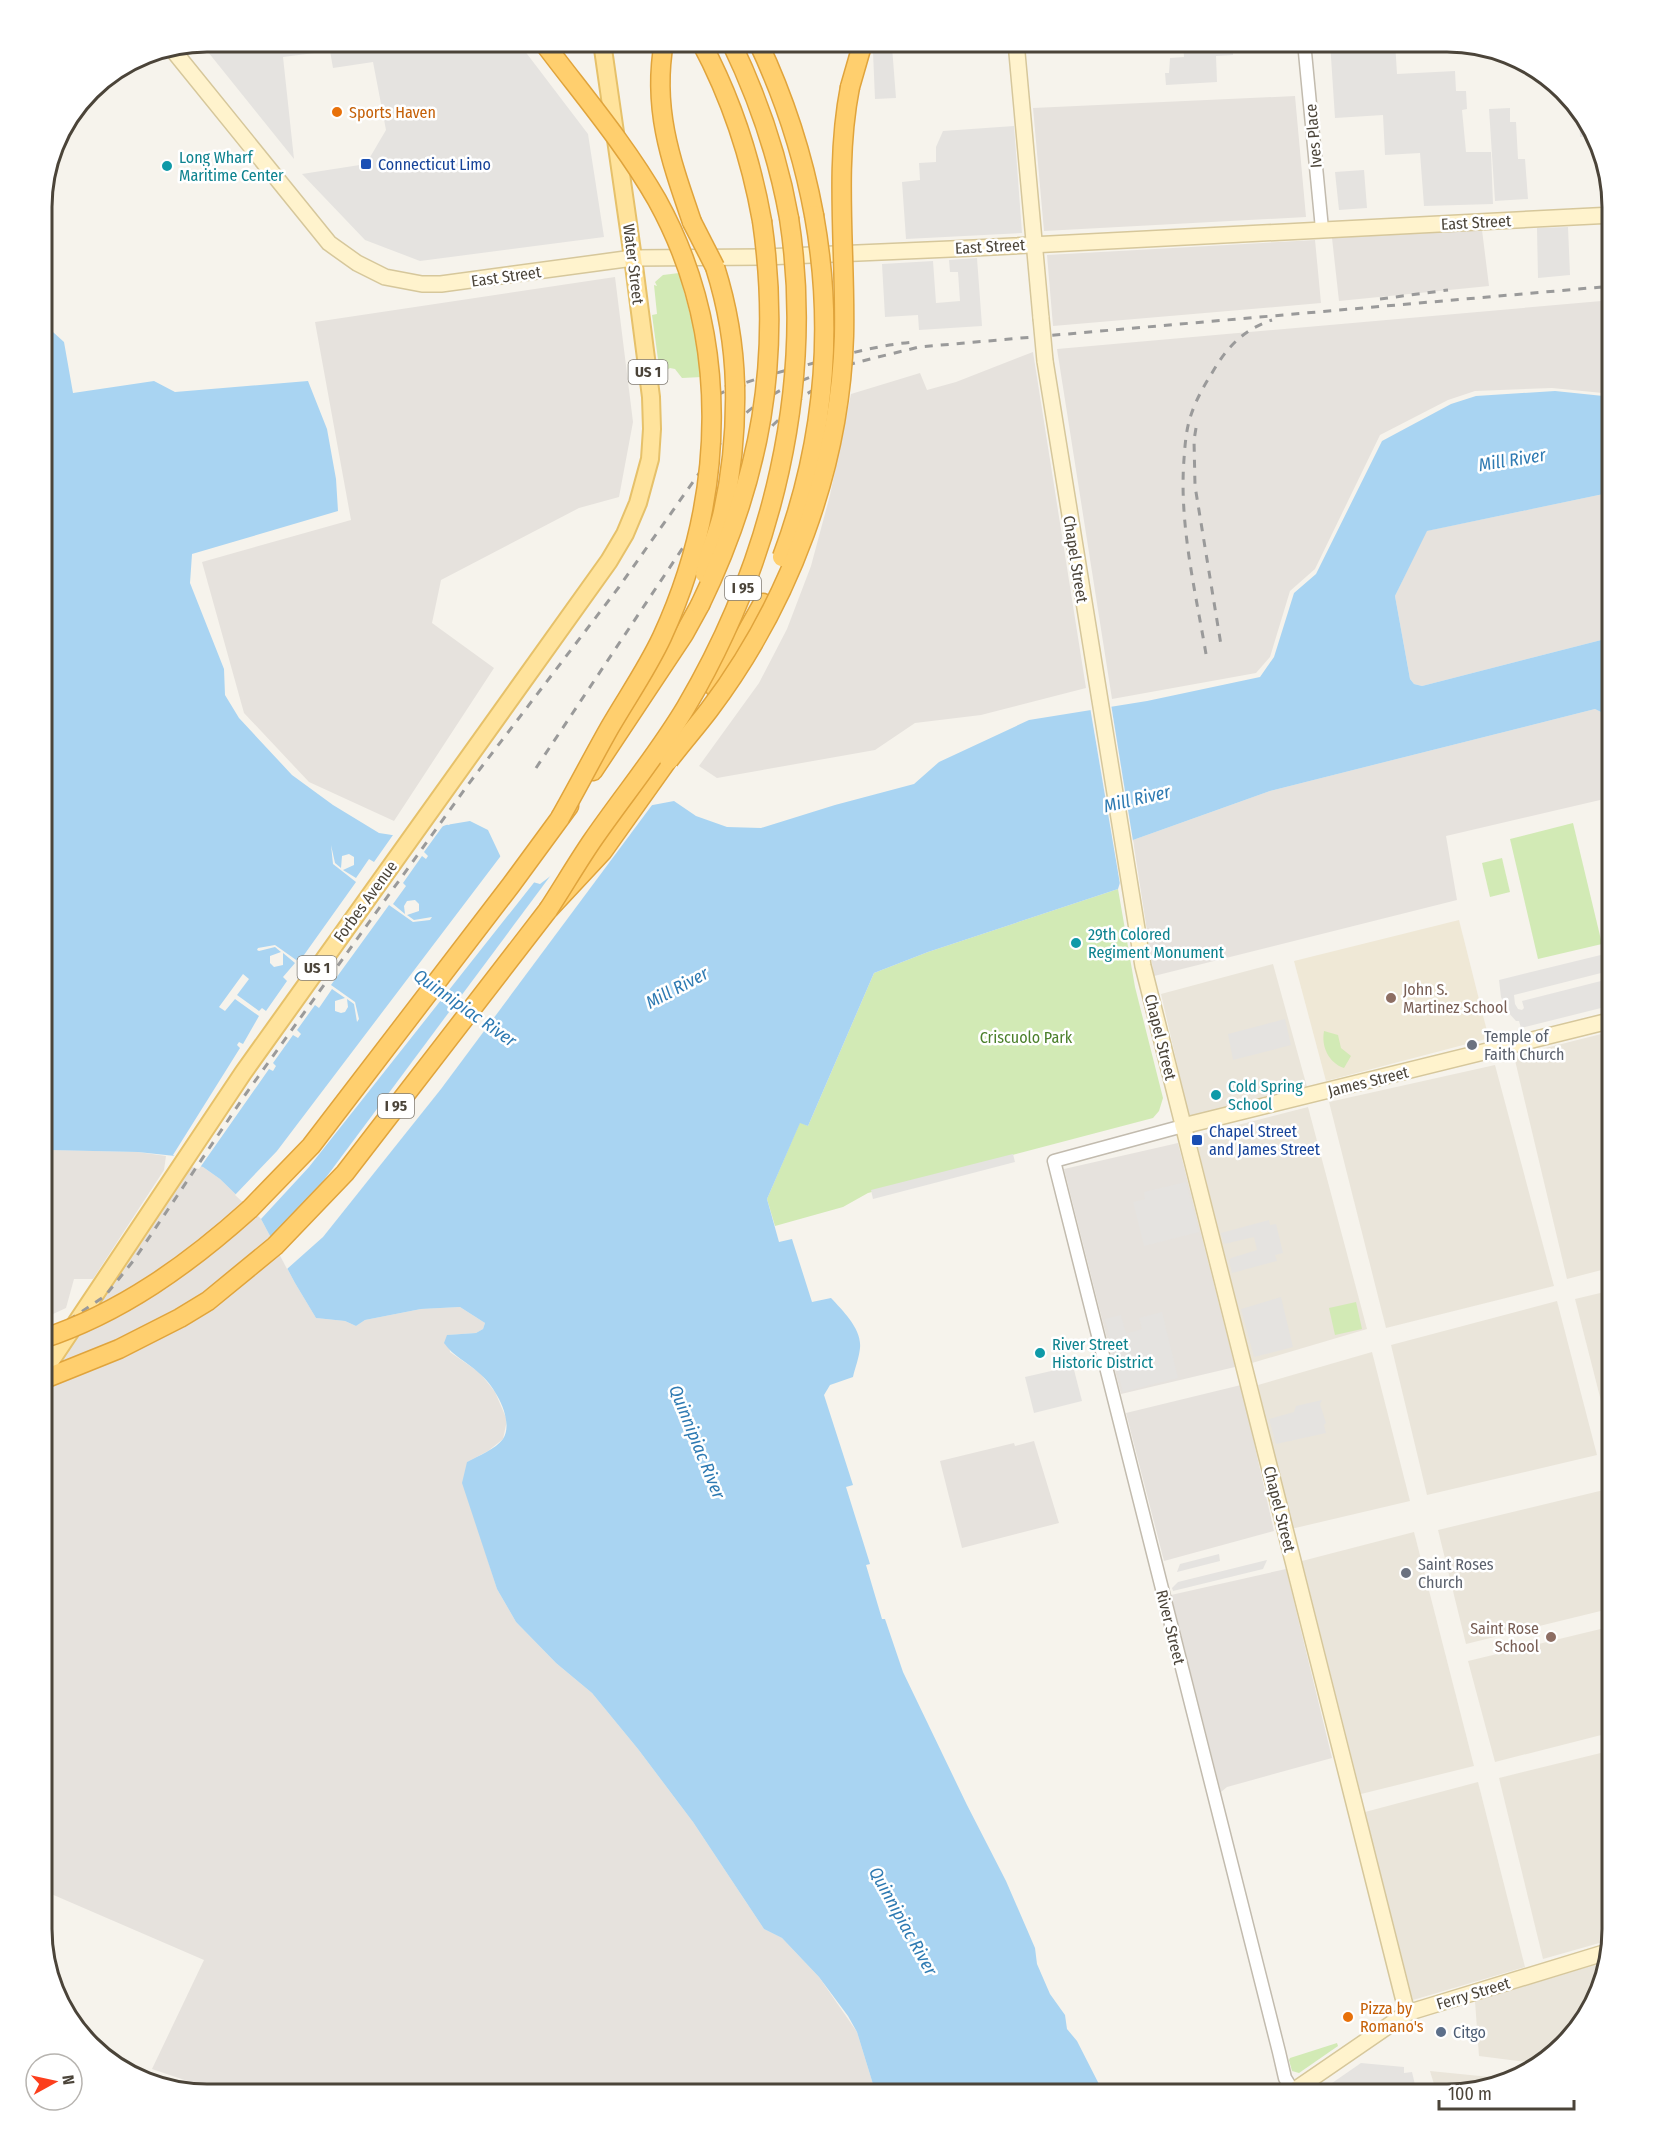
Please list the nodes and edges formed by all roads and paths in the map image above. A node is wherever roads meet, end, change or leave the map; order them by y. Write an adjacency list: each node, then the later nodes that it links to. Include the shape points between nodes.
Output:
1 (551, 53): 20 (highway, bridge, via 626,152 665,217 701,316 713,409 704,507 681,591 654,654)
2 (604, 53): 16 (main road, Water Street / US 1)
3 (663, 53): 13 (highway, via 659,80 662,123 673,166)
4 (674, 53): 13 (highway, via 669,89 673,135)
5 (706, 53): 18 (highway, I 95, bridge, via 729,102 752,173 767,254 770,320 766,386 756,451 727,546)
6 (736, 53): 21 (highway, I 95, bridge, via 772,147 794,255 795,365 788,430 774,495 755,557 702,678 668,736 591,842)
7 (763, 53): 19 (highway, bridge, via 796,140 817,234 825,320 817,425 800,505 773,581 729,665)
8 (860, 53): 19 (highway, bridge, via 849,87 842,148 842,372 822,479 806,531 764,622 709,710)
9 (1017, 53): 15 (main road, Chapel Street)
10 (1305, 53): 14 (street, Ives Place)
11 (177, 55): 16 (main road, East Street, via 318,230 342,254 371,271 403,281 441,284)
12 (1602, 216): 14 (main road, East Street)
13 (696, 222): 18 (highway, bridge, via 724,300 733,350 735,422 726,497 706,565)
14 (1322, 229): 15 (main road, East Street)
15 (1034, 244): 16 (main road, East Street, via 786,256); 23 (main road, Chapel Street, bridge, via 1045,361 1143,966)
16 (633, 258): 17 (main road, Water Street / US 1, via 652,413 652,445)
17 (643, 487): 26 (main road, Forbes Avenue / US 1, via 625,534 609,561 243,1073)
18 (700, 605): 20 (highway, I 95, bridge)
19 (669, 760): 21 (highway, bridge, via 603,851)
20 (560, 818): 25 (highway, I 95, bridge, via 311,1146 250,1209 153,1285 77,1327)
21 (548, 910): 27 (highway, I 95, via 345,1173 275,1246 208,1301 180,1318 119,1349)
22 (1602, 1023): 23 (main road, James Street)
23 (1183, 1126): 24 (street, James Street); 29 (main road, Chapel Street)
24 (1054, 1161): 30 (street, River Street)
25 (52, 1336)
26 (52, 1359)
27 (52, 1376)
28 (1600, 1954): 29 (main road, Ferry Street)
29 (1407, 2013): 31 (main road, Ferry Street)
30 (1287, 2084)
31 (1304, 2084)

